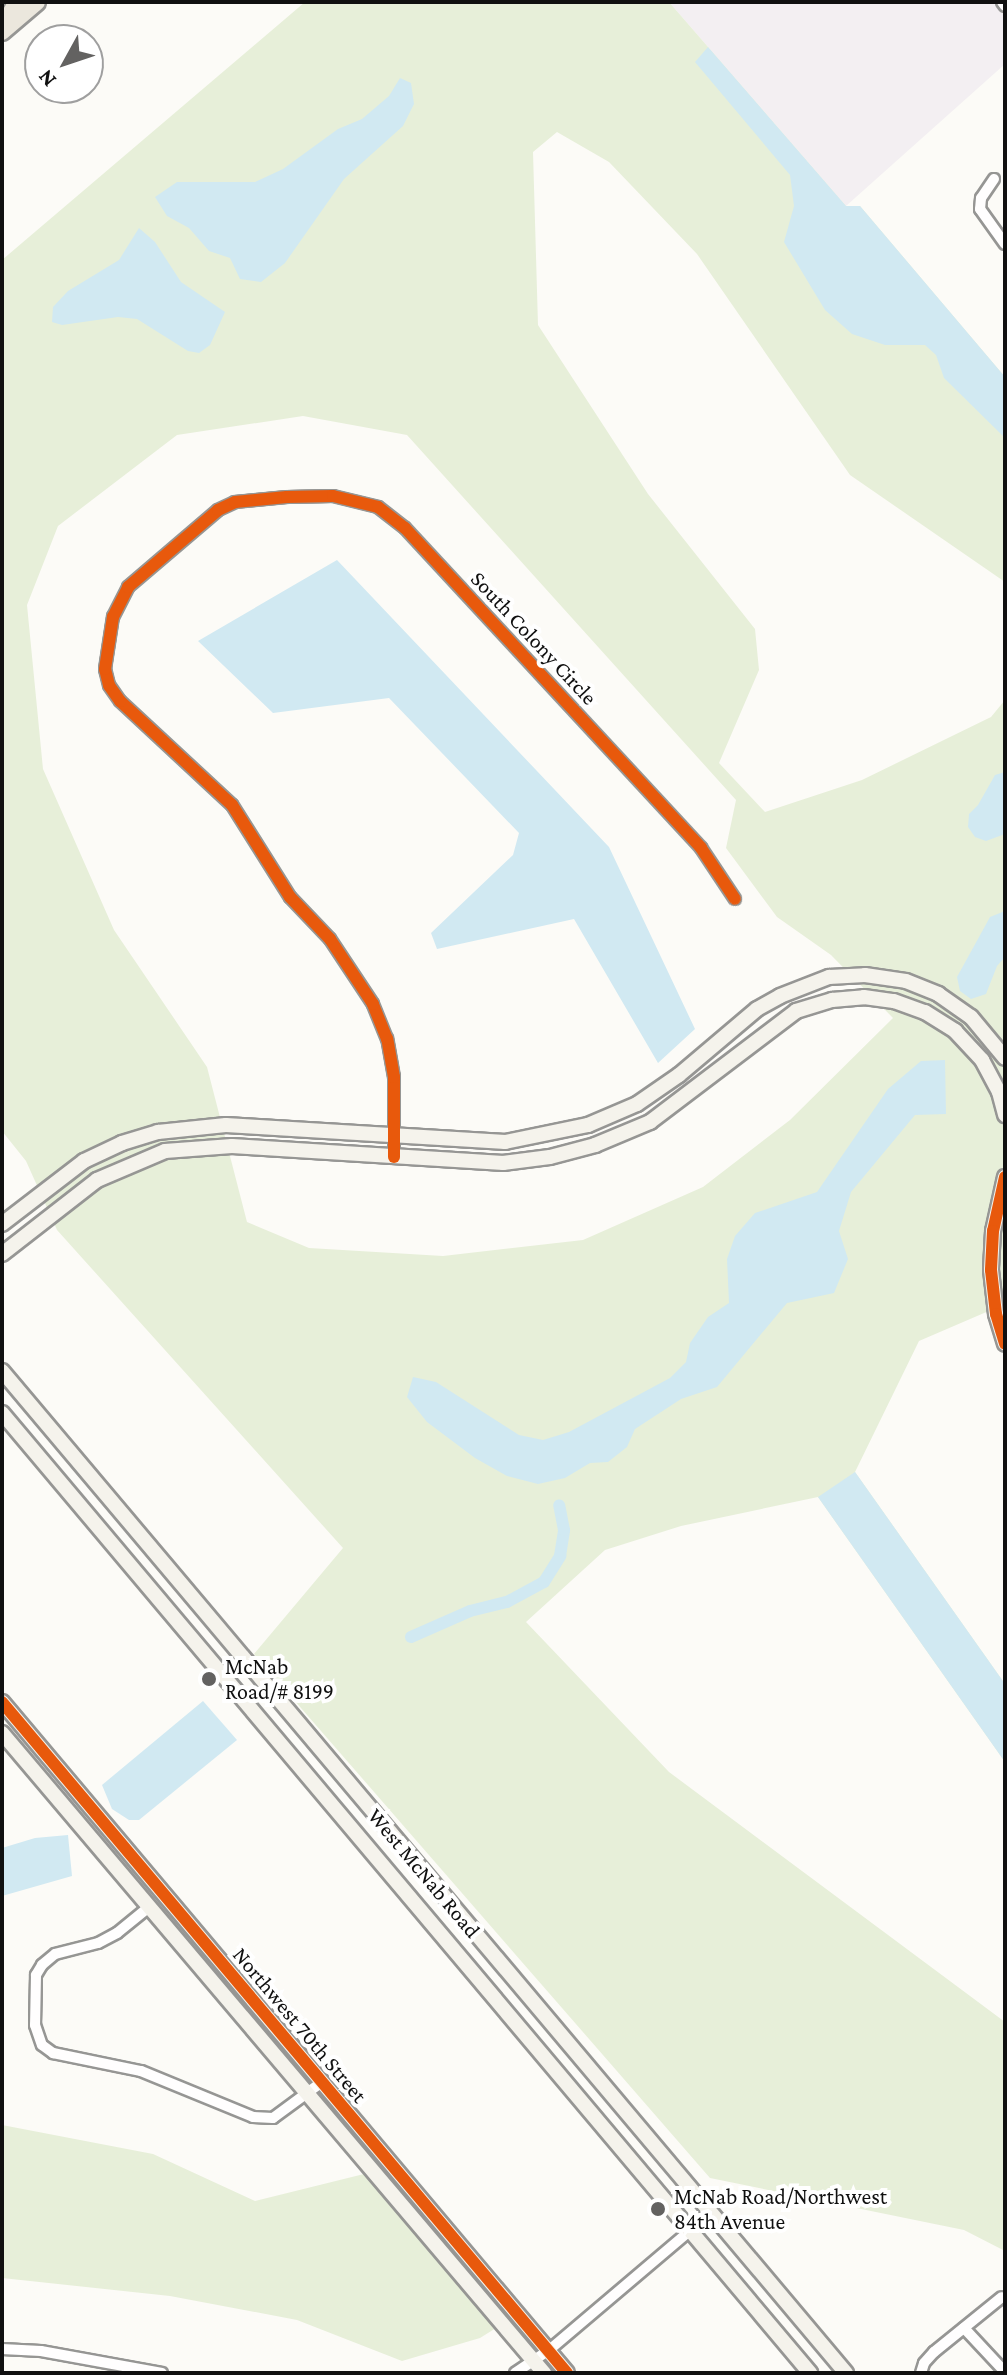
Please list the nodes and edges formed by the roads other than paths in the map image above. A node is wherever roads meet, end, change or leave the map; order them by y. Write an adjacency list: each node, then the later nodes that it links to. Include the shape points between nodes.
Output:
1 (17, 2): 3 (main road)
2 (37, 2): 3 (main road)
3 (2, 29)
4 (994, 179): 5 (street, via 980,209)
5 (1005, 244)
6 (735, 899): 12 (street, South Colony Circle, via 701,848 405,528 378,507 333,496 235,502 218,510 128,587 113,617 105,669 109,685 232,805 290,897 353,969 387,1039 394,1077)
7 (780, 996): 8 (street); 9 (street, via 829,977 906,981 938,994 971,1017); 12 (street, via 637,1104 588,1125 505,1142)
8 (808, 1007): 10 (street, via 864,997 925,1012 955,1031 982,1060); 14 (street, via 769,1028 650,1122 595,1145 503,1163)
9 (1005, 1058)
10 (1005, 1115)
11 (301, 1129): 12 (street); 13 (street); 16 (street, via 192,1127 122,1143 84,1161)
12 (394, 1137): 14 (street, South Colony Circle)
13 (300, 1150): 14 (street); 17 (street, via 199,1147 129,1163 66,1201)
14 (394, 1157)
15 (1005, 1177): 18 (street, via 991,1270)
16 (2, 1224)
17 (2, 1254)
18 (1005, 1344)
19 (2, 1371): 26 (street, West McNab Road)
20 (2, 1413): 27 (street, West McNab Road)
21 (2, 1702): 24 (street, Northwest 70th Street)
22 (2, 1733): 23 (street, Northwest 70th Street)
23 (149, 1907): 25 (street, Northwest 70th Street); 25 (street, via 117,1933 55,1954 42,1965 36,1975 35,2025 42,2045 53,2053 141,2071 253,2117 273,2118)
24 (322, 2082): 25 (street); 31 (street, Northwest 70th Street)
25 (306, 2094): 32 (street, Northwest 70th Street)
26 (712, 2212): 27 (street); 40 (street, West McNab Road)
27 (692, 2229): 31 (street); 39 (street, West McNab Road)
28 (1002, 2297): 29 (street)
29 (964, 2328): 34 (street); 41 (street, via 924,2363)
30 (2, 2349): 33 (street, via 41,2351)
31 (548, 2351): 32 (street); 38 (street, Northwest 70th Street)
32 (533, 2360): 36 (street); 37 (street, Northwest 70th Street)
33 (117, 2369): 35 (street)
34 (1005, 2372)
35 (162, 2373)
36 (515, 2373)
37 (544, 2373)
38 (567, 2373)
39 (810, 2373)
40 (846, 2373)
41 (921, 2373)

